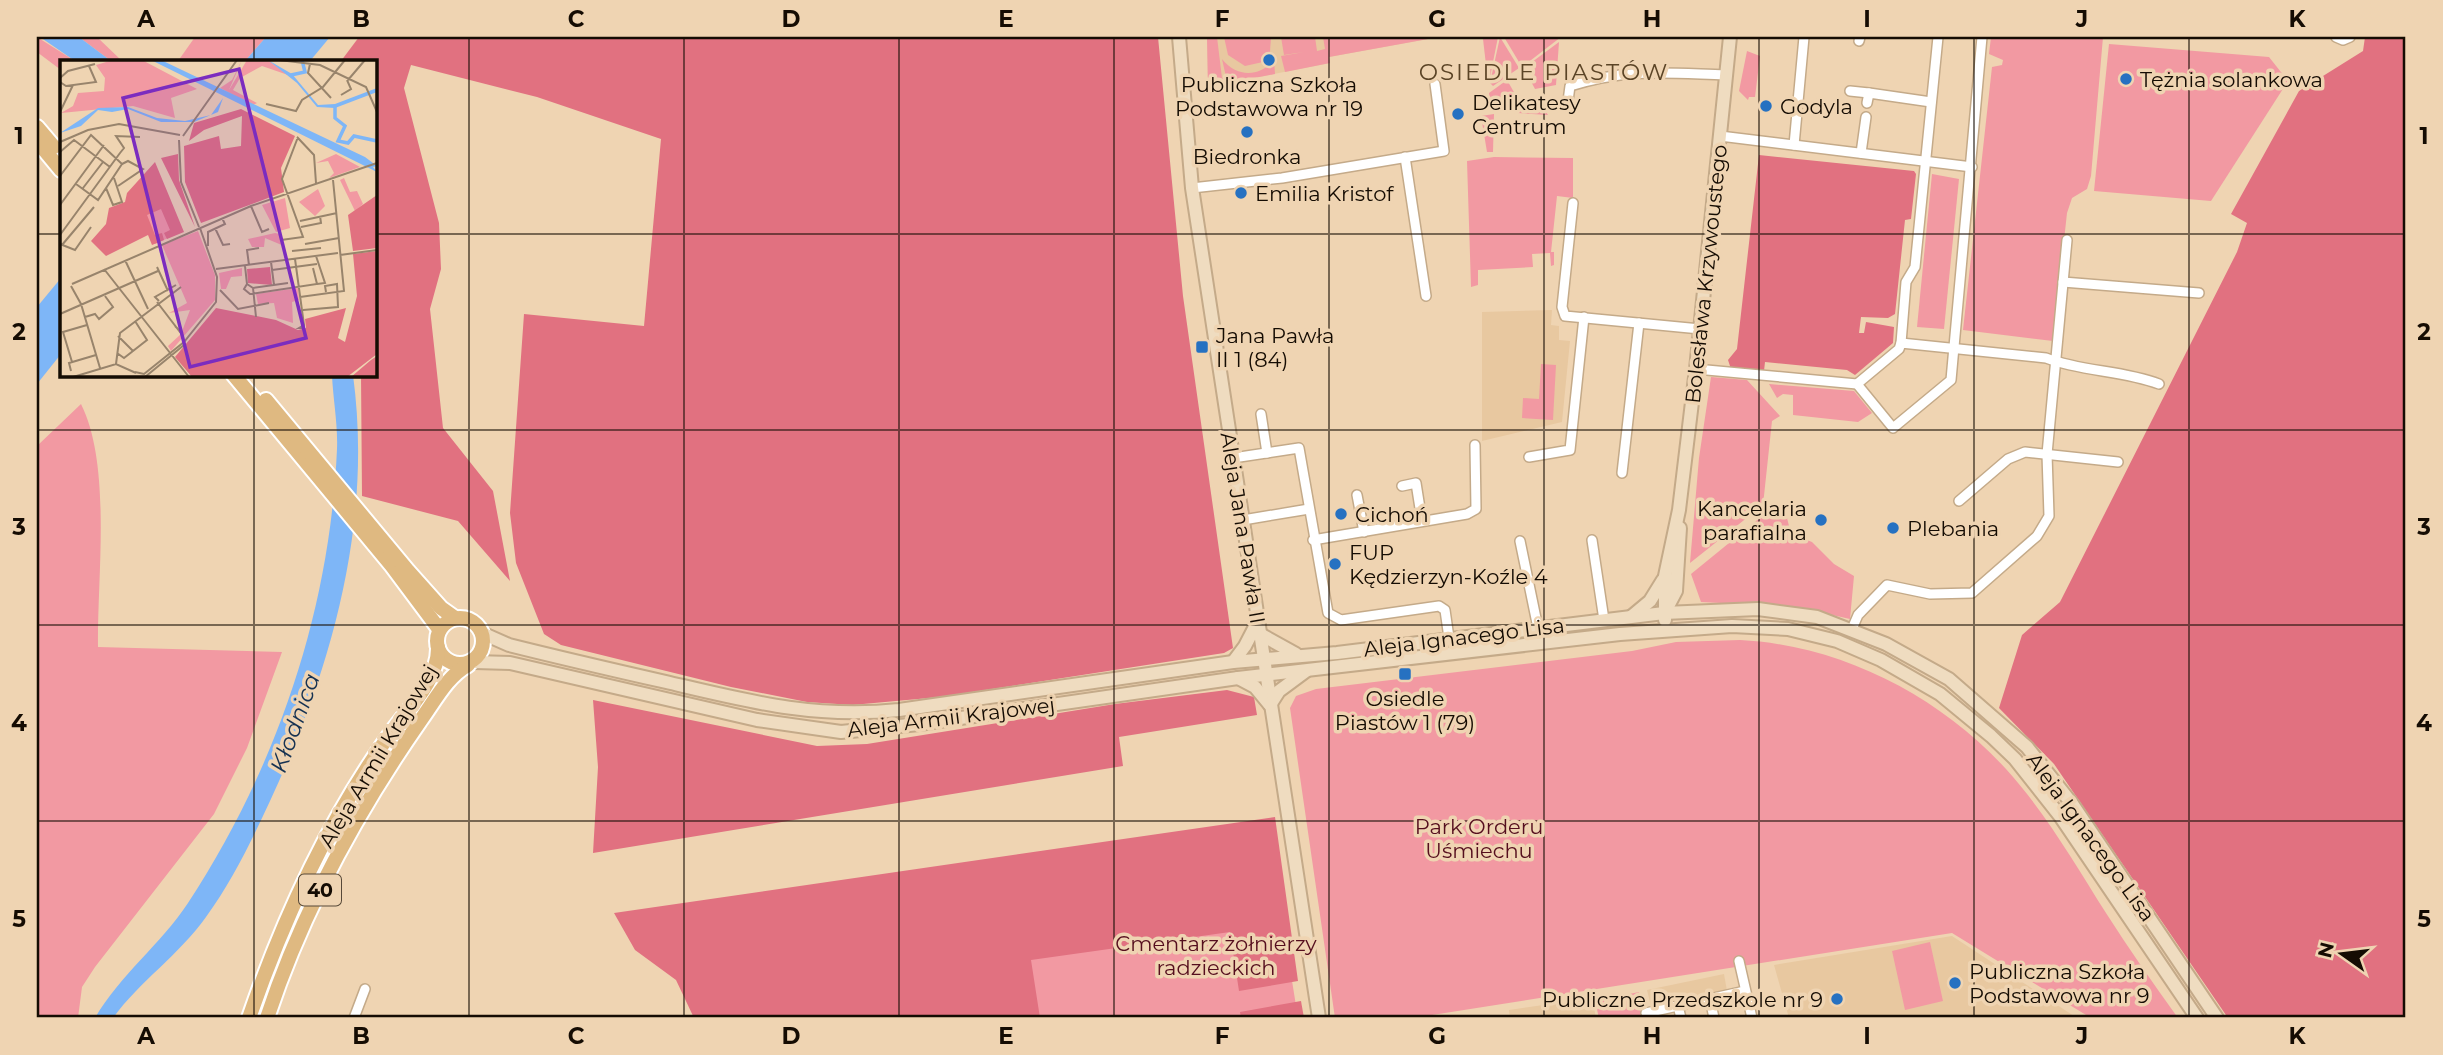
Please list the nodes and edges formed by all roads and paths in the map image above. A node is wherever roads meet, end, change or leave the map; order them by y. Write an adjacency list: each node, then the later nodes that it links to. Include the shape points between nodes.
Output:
1 (1179, 37): 24 (street, Aleja Jana Pawła II)
2 (1730, 37): 8 (street, Bolesława Krzywoustego)
3 (1804, 37): 17 (street)
4 (1938, 37): 12 (street)
5 (1982, 37): 22 (street)
6 (2336, 37): 7 (street)
7 (2350, 37)
8 (1726, 75): 11 (street, via 1631,71 1607,75 1570,86); 15 (street, Bolesława Krzywoustego)
9 (1436, 85): 20 (street, via 1444,151)
10 (1850, 91): 12 (street, via 1868,98)
11 (1567, 102)
12 (1931, 102): 21 (street)
13 (1866, 117): 18 (street)
14 (37, 127): 19 (main road)
15 (1720, 136): 17 (street); 32 (street, Bolesława Krzywoustego)
16 (37, 141): 23 (main road)
17 (1794, 145): 18 (street)
18 (1861, 153): 21 (street)
19 (60, 155)
20 (1405, 157): 24 (street); 29 (street)
21 (1925, 161): 22 (street); 33 (street, via 1915,267 1906,282)
22 (1972, 167): 34 (street)
23 (60, 169)
24 (1192, 188): 47 (street, Aleja Jana Pawła II)
25 (1573, 203): 30 (street, via 1562,307 1565,316)
26 (2067, 240): 27 (street)
27 (2063, 282): 28 (street); 35 (street)
28 (2199, 293)
29 (1426, 296)
30 (1584, 317): 31 (street); 46 (street, via 1570,450)
31 (1639, 323): 32 (street); 49 (street)
32 (1700, 329): 36 (street, Bolesława Krzywoustego)
33 (1901, 343): 34 (street); 39 (street)
34 (1954, 348): 35 (street); 39 (street, via 1951,380 1893,428)
35 (2055, 361): 40 (street, via 2133,374); 45 (street)
36 (1696, 369): 39 (street); 54 (street, Bolesława Krzywoustego)
37 (235, 376): 44 (main road)
38 (246, 376): 44 (main road)
39 (1857, 384)
40 (2159, 384)
41 (1261, 414): 43 (street)
42 (1475, 445): 56 (street, via 1476,509)
43 (1267, 453): 47 (street); 53 (street, via 1299,448)
44 (305, 454): 61 (main road)
45 (2047, 454): 48 (street); 52 (street, via 2025,452 2008,459); 72 (street, via 2049,516 2037,536 1972,593 1930,594 1887,585 1858,615)
46 (1529, 457)
47 (1233, 458): 55 (street, Aleja Jana Pawła II)
48 (2118, 462)
49 (1622, 473)
50 (1402, 486): 56 (street, via 1416,483)
51 (1357, 495): 57 (street)
52 (1959, 500)
53 (1309, 509): 55 (street); 58 (street)
54 (1679, 510): 62 (street, Bolesława Krzywoustego); 63 (street, Bolesława Krzywoustego)
55 (1243, 520): 69 (street, Aleja Jana Pawła II)
56 (1422, 521): 57 (street)
57 (1364, 532): 58 (street)
58 (1313, 540): 75 (street, via 1325,608 1335,618 1438,606 1445,610)
59 (1592, 540): 68 (street)
60 (1520, 541): 70 (street)
61 (385, 550): 67 (main road); 71 (main road)
62 (1665, 576): 65 (street, Bolesława Krzywoustego); 66 (street, Bolesława Krzywoustego, via 1650,601)
63 (1676, 590): 64 (street); 65 (street, Bolesława Krzywoustego)
64 (1696, 610): 65 (street, Aleja Ignacego Lisa); 72 (street, Aleja Ignacego Lisa, via 1781,610)
65 (1664, 613): 66 (street, Aleja Ignacego Lisa); 73 (street)
66 (1631, 617): 68 (street, Aleja Ignacego Lisa)
67 (455, 618): 71 (main road); 74 (main road, via 469,620)
68 (1604, 620): 70 (street, Aleja Ignacego Lisa)
69 (1259, 628): 77 (street); 78 (street, Aleja Jana Pawła II); 79 (street)
70 (1538, 628): 75 (street, Aleja Ignacego Lisa)
71 (439, 629): 76 (main road, 40)
72 (1852, 629): 99 (street, Aleja Ignacego Lisa, via 1949,679 2027,747 2073,805)
73 (1666, 630): 81 (street, Aleja Ignacego Lisa); 98 (street, Aleja Ignacego Lisa, via 1763,627 1838,640 1940,694 1991,736 2038,786)
74 (484, 634): 79 (street, Aleja Armii Krajowej, via 529,650 736,698 829,714 899,710); 80 (main road, 40, via 482,648)
75 (1449, 638): 77 (street, Aleja Ignacego Lisa)
76 (439, 647): 80 (main road, via 449,660); 91 (main road, Aleja Armii Krajowej / 40, via 431,675 359,782 320,852)
77 (1301, 656): 78 (street, Aleja Ignacego Lisa)
78 (1264, 658): 79 (street, Aleja Armii Krajowej); 82 (street, Aleja Jana Pawła II)
79 (1233, 662)
80 (471, 663): 83 (street, Aleja Armii Krajowej, via 510,663 757,720 841,732); 92 (main road, Aleja Armii Krajowej / 40, via 455,673 387,769 354,825 300,933)
81 (1306, 671): 82 (street, Aleja Ignacego Lisa); 84 (street, via 1279,691)
82 (1266, 675): 83 (street, Aleja Armii Krajowej); 84 (street, Aleja Jana Pawła II)
83 (1238, 678): 84 (street, via 1255,687)
84 (1270, 705): 94 (street, Aleja Jana Pawła II)
85 (1739, 961): 87 (street)
86 (365, 989): 93 (street)
87 (1745, 991): 88 (street); 97 (street)
88 (1710, 999): 89 (street); 96 (street)
89 (1678, 1006): 90 (street); 95 (street)
90 (1646, 1013)
91 (249, 1018)
92 (267, 1018)
93 (354, 1018)
94 (1319, 1018)
95 (1681, 1018)
96 (1714, 1018)
97 (1752, 1018)
98 (2197, 1018)
99 (2217, 1018)

